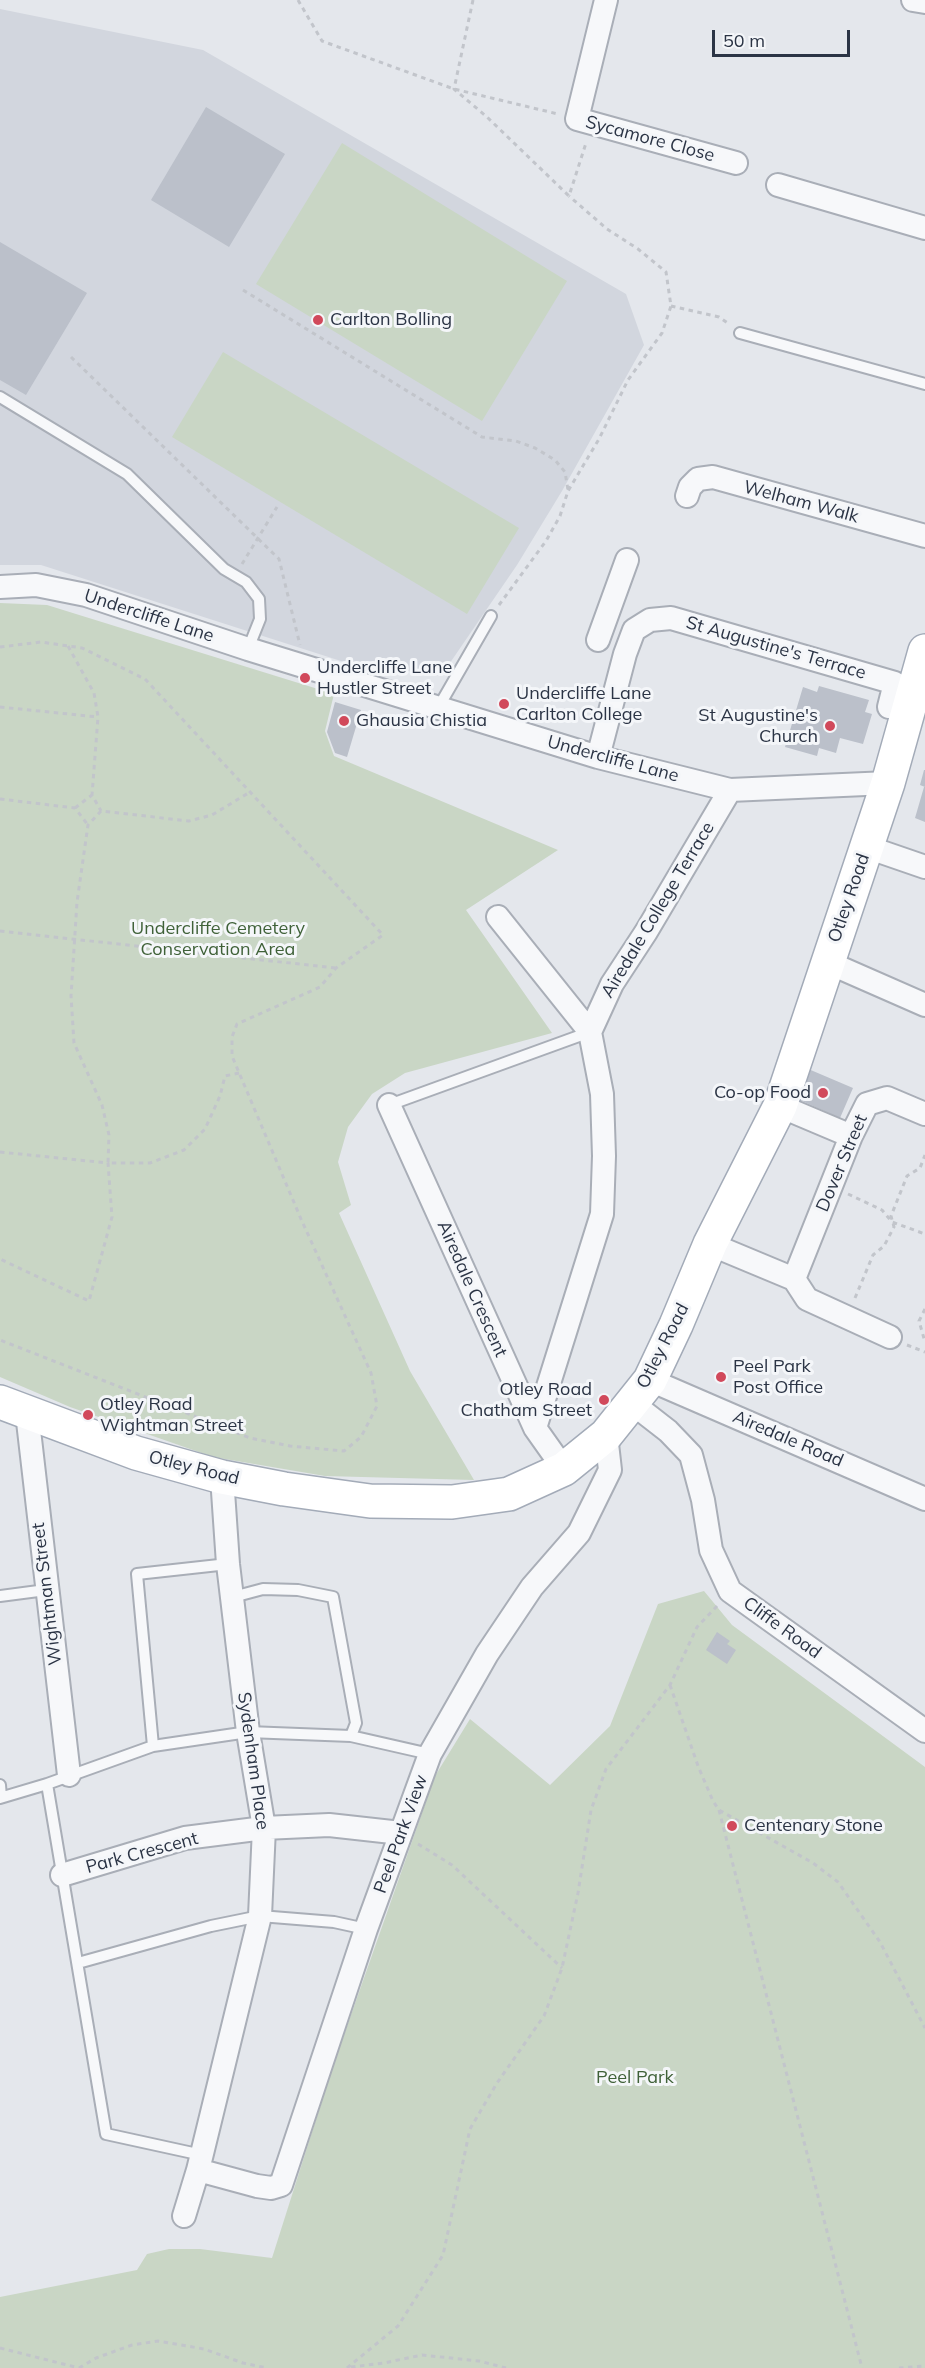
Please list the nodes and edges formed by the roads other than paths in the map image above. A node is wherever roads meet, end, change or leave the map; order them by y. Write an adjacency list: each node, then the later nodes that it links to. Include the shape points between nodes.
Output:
1 (606, 0): 4 (street, Sycamore Close, via 585,121)
2 (913, 0): 3 (street)
3 (925, 2)
4 (736, 163)
5 (778, 185): 6 (street)
6 (925, 228)
7 (740, 333): 8 (lane)
8 (925, 384)
9 (0, 397): 16 (lane, via 127,474 224,569 246,582 259,599 260,619)
10 (687, 496): 11 (street, Welham Walk, via 698,479 713,477)
11 (925, 536)
12 (627, 560): 15 (street, via 601,630)
13 (0, 587): 16 (street, Undercliffe Lane, via 36,585 86,595)
14 (491, 616): 19 (lane)
15 (634, 630): 18 (street, St Augustine's Terrace, via 650,620 671,618 819,660 895,683); 20 (street)
16 (248, 649): 19 (street, Undercliffe Lane)
17 (925, 651): 21 (main road, Otley Road)
18 (890, 707)
19 (438, 708): 20 (street, Undercliffe Lane)
20 (598, 758): 22 (street, Undercliffe Lane)
21 (888, 783): 22 (street, Undercliffe Lane); 23 (main road, Otley Road)
22 (730, 790): 28 (street, Airedale College Terrace, via 612,984)
23 (867, 847): 24 (street); 26 (main road, Otley Road)
24 (925, 867)
25 (498, 917): 28 (street)
26 (827, 962): 27 (street); 30 (main road, Otley Road)
27 (925, 1005)
28 (590, 1032): 29 (lane); 38 (street, via 602,1095 602,1214)
29 (389, 1105): 38 (street, Airedale Crescent)
30 (780, 1106): 32 (street); 33 (main road, Otley Road)
31 (925, 1114): 32 (street, Dover Street, via 887,1098 867,1104)
32 (851, 1136): 34 (street, Dover Street)
33 (710, 1244): 34 (street); 36 (main road, Otley Road, via 676,1325)
34 (794, 1280): 35 (street, via 807,1299)
35 (890, 1337)
36 (641, 1391): 39 (main road, Otley Road); 42 (street, Airedale Road); 47 (street, Cliffe Road, via 668,1431 691,1455 711,1551 730,1591)
37 (13, 1408): 41 (main road, Otley Road, via 136,1453); 44 (street, Wightman Street)
38 (535, 1428): 40 (street, Airedale Crescent)
39 (606, 1435): 40 (main road, Otley Road); 51 (street, Peel Park View, via 610,1470 579,1533 532,1587 487,1654)
40 (564, 1469): 41 (main road, Otley Road, via 508,1494 452,1502 370,1501)
41 (222, 1477): 43 (street, Sydenham Place)
42 (925, 1499)
43 (228, 1564): 46 (street, Sydenham Place); 50 (lane, via 136,1574)
44 (46, 1590): 45 (lane); 52 (street, Wightman Street)
45 (0, 1596)
46 (233, 1597): 48 (street, Sydenham Place); 49 (lane, via 263,1589 333,1597 356,1724)
47 (925, 1731)
48 (248, 1732): 49 (lane); 50 (lane); 56 (street, Sydenham Place)
49 (351, 1736): 51 (lane)
50 (153, 1746): 52 (lane)
51 (430, 1754): 57 (street, Peel Park View)
52 (69, 1775): 53 (lane)
53 (47, 1784): 55 (lane); 58 (lane)
54 (0, 1785): 55 (lane)
55 (1, 1797)
56 (264, 1828): 57 (street, Park Crescent, via 329,1825); 58 (street, Park Crescent, via 185,1838); 59 (street, Sydenham Place)
57 (401, 1833): 60 (street, Peel Park View)
58 (62, 1875): 61 (lane)
59 (260, 1916): 60 (lane, via 334,1922); 61 (lane); 62 (street, Sydenham Place)
60 (366, 1929): 62 (street, Peel Park View, via 281,2185 256,2186)
61 (78, 1963): 62 (lane, via 106,2134)
62 (200, 2163): 63 (street, Sydenham Place)
63 (184, 2216)

